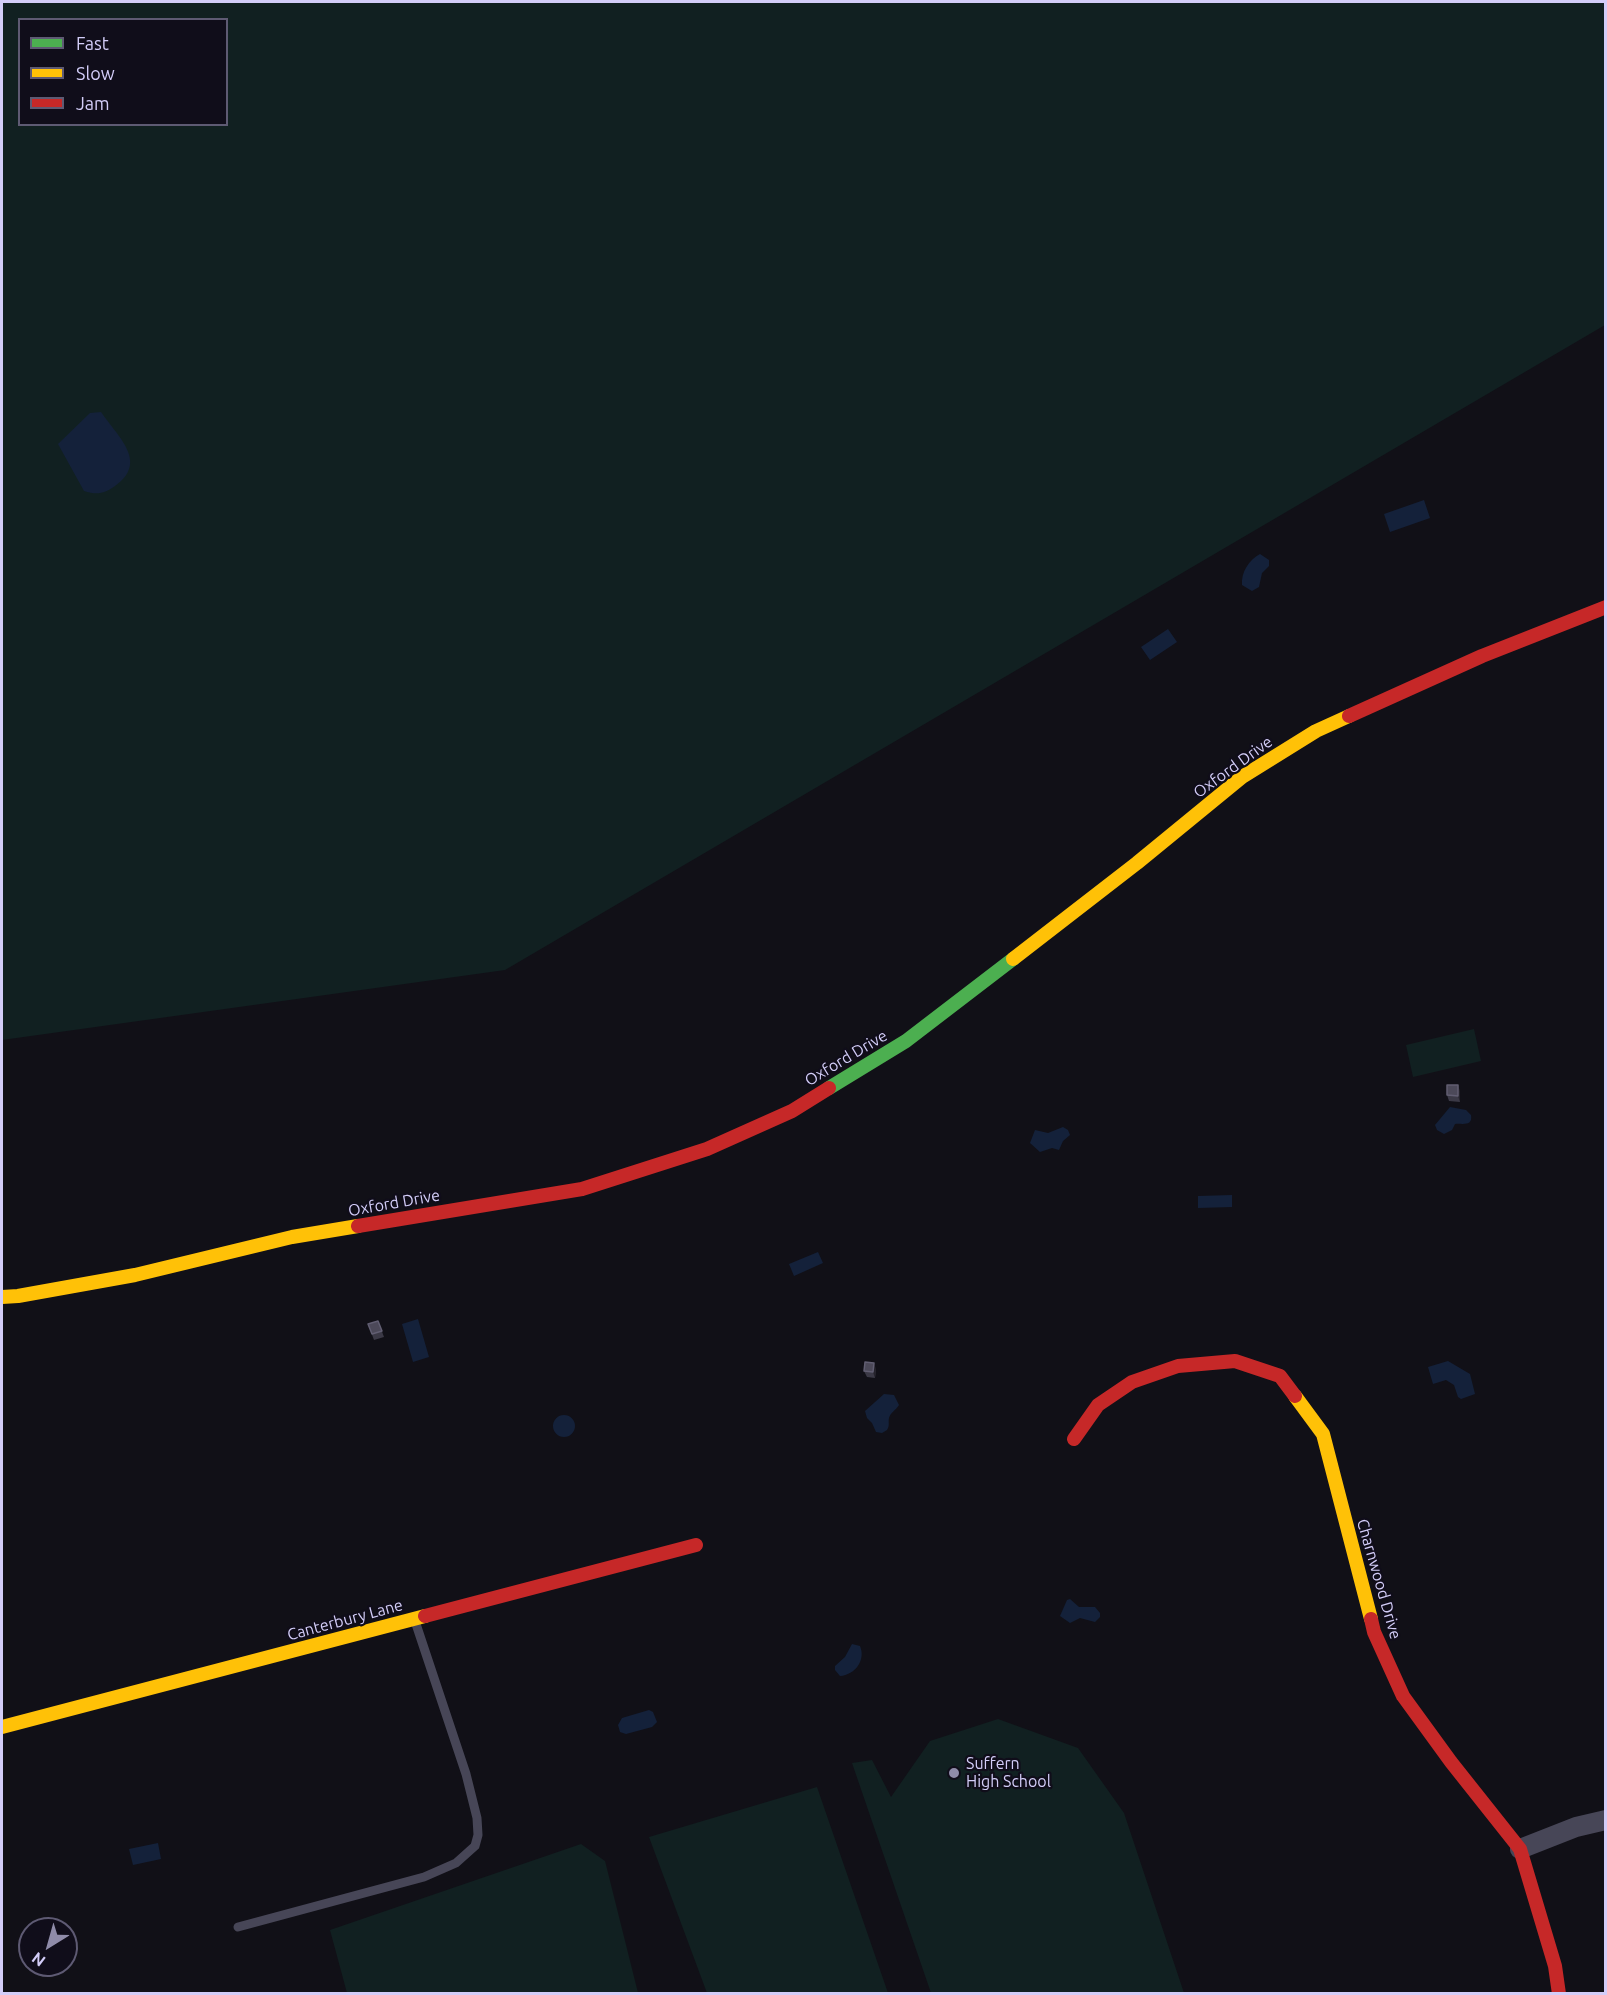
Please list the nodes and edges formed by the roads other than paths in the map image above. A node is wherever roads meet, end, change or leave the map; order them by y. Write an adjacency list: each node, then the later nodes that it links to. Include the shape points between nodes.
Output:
1 (1605, 607): 2 (street, Oxford Drive, via 1482,656 1316,731 1242,777 906,1041 792,1111 707,1149 582,1189 292,1236 135,1275)
2 (2, 1297)
3 (1074, 1439): 8 (street, Charnwood Drive, via 1098,1406 1132,1382 1178,1366 1235,1361 1280,1376 1323,1434 1374,1632 1403,1696)
4 (696, 1545): 5 (street, Canterbury Lane)
5 (415, 1619): 6 (street, Canterbury Lane); 9 (lane, via 477,1818 475,1846 456,1863 424,1876)
6 (2, 1727)
7 (1605, 1820): 8 (street)
8 (1520, 1849): 10 (street, Charnwood Drive, via 1555,1966)
9 (238, 1927)
10 (1559, 1994)

